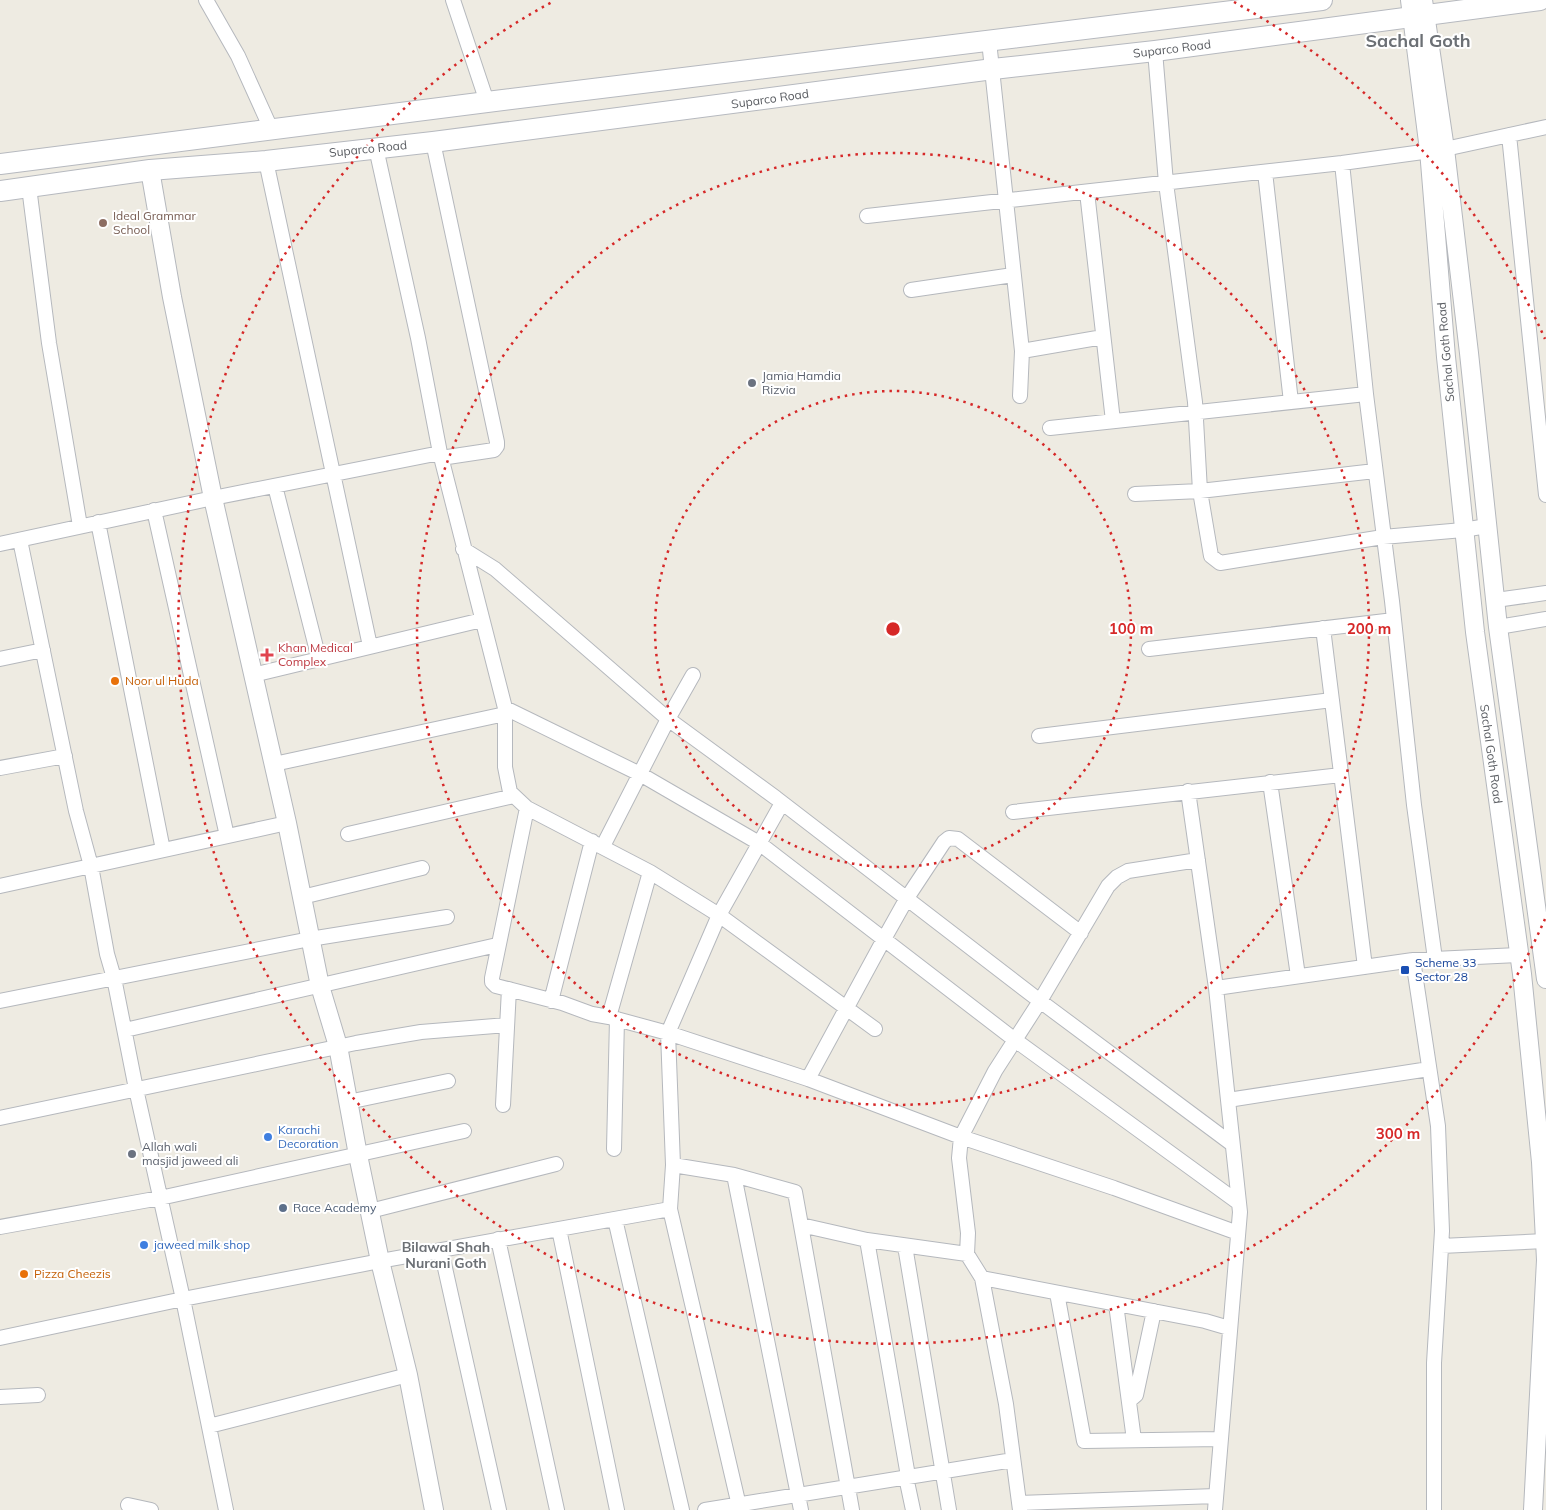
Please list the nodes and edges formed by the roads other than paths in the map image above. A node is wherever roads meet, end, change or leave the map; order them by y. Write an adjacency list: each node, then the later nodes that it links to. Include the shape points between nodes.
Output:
1 (206, 0): 12 (street, via 238,56)
2 (454, 0): 9 (street)
3 (1322, 0): 6 (main road)
4 (1540, 0): 5 (main road, Suparco Road)
5 (1418, 8): 7 (main road, Suparco Road); 16 (street, Sachal Goth Road)
6 (989, 41): 8 (street); 9 (main road)
7 (1155, 51): 8 (main road, Suparco Road); 24 (street)
8 (993, 69): 14 (main road, Suparco Road); 28 (street)
9 (486, 102): 10 (main road)
10 (441, 108): 12 (main road); 14 (main road)
11 (1546, 127): 13 (street)
12 (271, 129): 17 (main road)
13 (1509, 135): 16 (street); 46 (street)
14 (439, 141): 15 (main road, Suparco Road); 40 (street, via 498,442 494,450)
15 (376, 148): 18 (main road, Suparco Road); 40 (street)
16 (1437, 149): 19 (street); 51 (street, Sachal Goth Road, via 1469,353); 52 (street, Sachal Goth Road, via 1446,357)
17 (111, 151): 20 (main road); 23 (main road)
18 (266, 161): 21 (main road, Suparco Road); 42 (street)
19 (1342, 163): 22 (street); 34 (street)
20 (0, 164)
21 (150, 170): 23 (main road, Suparco Road); 47 (street, via 172,297)
22 (1265, 172): 24 (street); 36 (street)
23 (115, 176): 25 (main road, Suparco Road)
24 (1166, 183): 27 (street); 37 (street)
25 (29, 187): 26 (main road, Suparco Road); 50 (street, via 49,343)
26 (0, 191)
27 (1087, 192): 28 (street); 32 (street)
28 (1005, 201): 29 (street); 30 (street)
29 (867, 216)
30 (1013, 275): 31 (street); 33 (street)
31 (911, 290)
32 (1103, 338): 33 (street); 38 (street)
33 (1022, 351): 35 (street)
34 (1366, 394): 36 (street); 41 (street)
35 (1020, 396)
36 (1291, 402): 37 (street)
37 (1195, 413): 38 (street); 44 (street)
38 (1113, 421): 39 (street)
39 (1050, 428)
40 (440, 455): 42 (street); 56 (street)
41 (1375, 470): 44 (street); 53 (street)
42 (333, 474): 43 (street); 64 (street)
43 (275, 486): 47 (street); 68 (street)
44 (1200, 492): 45 (street); 53 (street, via 1211,556 1220,562)
45 (1135, 494)
46 (1546, 496)
47 (214, 498): 48 (street); 69 (street)
48 (154, 510): 49 (street); 88 (street)
49 (98, 522): 50 (street); 91 (street)
50 (80, 526): 54 (street)
51 (1486, 526): 52 (street); 58 (street, Sachal Goth Road)
52 (1463, 530): 53 (street); 105 (street, Sachal Goth Road)
53 (1383, 537): 61 (street)
54 (20, 540): 55 (street); 66 (street)
55 (0, 544)
56 (463, 549): 60 (street); 73 (street, via 495,569)
57 (1546, 593): 58 (street)
58 (1496, 600): 62 (street, Sachal Goth Road)
59 (1546, 619): 62 (street)
60 (482, 620): 64 (street); 72 (street)
61 (1394, 620): 63 (street); 106 (street)
62 (1498, 627): 109 (street, Sachal Goth Road)
63 (1322, 628): 65 (street); 71 (street)
64 (370, 646): 68 (street)
65 (1149, 649)
66 (43, 650): 67 (street); 75 (street)
67 (0, 659)
68 (319, 659): 69 (street)
69 (253, 675): 76 (street)
70 (693, 675): 73 (street)
71 (1332, 700): 74 (street); 79 (street)
72 (505, 711): 76 (street); 78 (street); 82 (street, via 506,767 510,792)
73 (668, 720): 78 (street); 83 (street)
74 (1039, 736)
75 (65, 756): 77 (street); 93 (street)
76 (274, 764): 86 (street)
77 (0, 768)
78 (640, 774): 89 (street); 90 (street)
79 (1341, 775): 80 (street); 108 (street)
80 (1270, 782): 81 (street); 110 (street)
81 (1188, 791): 85 (street); 92 (street)
82 (514, 796): 84 (street); 87 (street)
83 (782, 803): 89 (street); 98 (street)
84 (527, 808): 90 (street); 104 (street)
85 (1013, 812)
86 (287, 823): 88 (street); 97 (street)
87 (348, 834)
88 (227, 836): 91 (street)
89 (760, 843): 99 (street); 103 (street)
90 (598, 844): 95 (street); 116 (street)
91 (164, 850): 93 (street)
92 (1198, 860): 101 (street, via 1128,871 1117,877 1108,886); 113 (street)
93 (91, 866): 96 (street); 111 (street)
94 (422, 868): 97 (street)
95 (650, 872): 99 (street); 119 (street)
96 (0, 886)
97 (302, 897): 102 (street)
98 (908, 898): 101 (street, via 944,842 954,837); 103 (street); 117 (street)
99 (719, 915): 118 (street); 123 (street)
100 (447, 917): 102 (street)
101 (1081, 933): 117 (street)
102 (310, 939): 111 (street); 112 (street)
103 (884, 939): 118 (street); 124 (street)
104 (497, 945): 112 (street); 114 (street, via 492,982)
105 (1518, 955): 106 (street); 156 (street, Sachal Goth Road, via 1541,1162)
106 (1435, 959): 107 (street)
107 (1413, 960): 108 (street); 126 (street)
108 (1365, 966): 110 (street)
109 (1546, 973)
110 (1298, 976): 113 (street)
111 (114, 978): 115 (street); 122 (street)
112 (320, 986): 122 (street); 125 (street)
113 (1216, 988): 130 (street)
114 (509, 989): 116 (street); 120 (street)
115 (0, 1001)
116 (551, 1001): 119 (street)
117 (1040, 1001): 124 (street); 136 (street)
118 (846, 1008): 121 (street); 127 (street)
119 (613, 1018): 123 (street); 137 (street)
120 (507, 1025): 125 (street, via 421,1032); 132 (street)
121 (875, 1029)
122 (124, 1030): 129 (street)
123 (668, 1033): 127 (street); 140 (street)
124 (1015, 1040): 135 (street); 143 (street)
125 (338, 1046): 129 (street); 131 (street)
126 (1429, 1069): 130 (street); 154 (street, via 1438,1126)
127 (808, 1079): 135 (street)
128 (448, 1081): 131 (street)
129 (136, 1089): 133 (street); 142 (street)
130 (1228, 1100): 136 (street)
131 (348, 1102): 138 (street)
132 (503, 1105)
133 (0, 1118)
134 (464, 1132): 138 (street)
135 (961, 1137): 150 (street); 157 (street)
136 (1232, 1144): 143 (street)
137 (614, 1149)
138 (358, 1155): 142 (street); 145 (street)
139 (556, 1164): 145 (street)
140 (673, 1165): 141 (street); 144 (street)
141 (734, 1174): 147 (street, via 795,1192); 177 (street)
142 (160, 1198): 148 (street); 161 (street)
143 (1240, 1203): 150 (street)
144 (670, 1209): 146 (street); 181 (street)
145 (370, 1211): 158 (street)
146 (615, 1218): 149 (street); 188 (street)
147 (801, 1224): 152 (street); 176 (street)
148 (0, 1227)
149 (558, 1229): 151 (street); 187 (street)
150 (1238, 1233): 164 (street)
151 (498, 1240): 155 (street); 186 (street)
152 (867, 1240): 153 (street); 175 (street)
153 (905, 1246): 157 (street); 174 (street)
154 (1441, 1246): 156 (street); 194 (street, via 1434,1363)
155 (441, 1250): 158 (street); 185 (street)
156 (1545, 1251): 195 (street, Sachal Goth Road)
157 (967, 1254): 159 (street)
158 (380, 1261): 161 (street); 166 (street)
159 (982, 1278): 160 (street); 173 (street, via 1006,1404)
160 (1057, 1293): 162 (street); 172 (street, via 1084,1441)
161 (183, 1299): 165 (street); 170 (street)
162 (1116, 1304): 163 (street); 169 (street)
163 (1154, 1311): 164 (street); 169 (street, via 1136,1395)
164 (1229, 1328): 171 (street)
165 (0, 1338)
166 (408, 1375): 170 (street); 184 (street)
167 (38, 1394): 168 (street)
168 (0, 1397)
169 (1129, 1401): 172 (street)
170 (209, 1426): 183 (street)
171 (1220, 1439): 172 (street); 178 (street)
172 (1134, 1440)
173 (1013, 1460): 174 (street); 180 (street)
174 (942, 1471): 175 (street); 193 (street)
175 (907, 1477): 176 (street); 192 (street)
176 (848, 1486): 177 (street); 191 (street)
177 (798, 1494): 181 (street); 190 (street)
178 (1215, 1503): 180 (street)
179 (128, 1505): 182 (street)
180 (1020, 1506)
181 (739, 1507): 189 (street)
182 (151, 1510)
183 (226, 1510)
184 (434, 1510)
185 (499, 1510)
186 (557, 1510)
187 (617, 1510)
188 (682, 1510)
189 (705, 1510)
190 (801, 1510)
191 (852, 1510)
192 (913, 1510)
193 (949, 1510)
194 (1434, 1510)
195 (1533, 1510)

